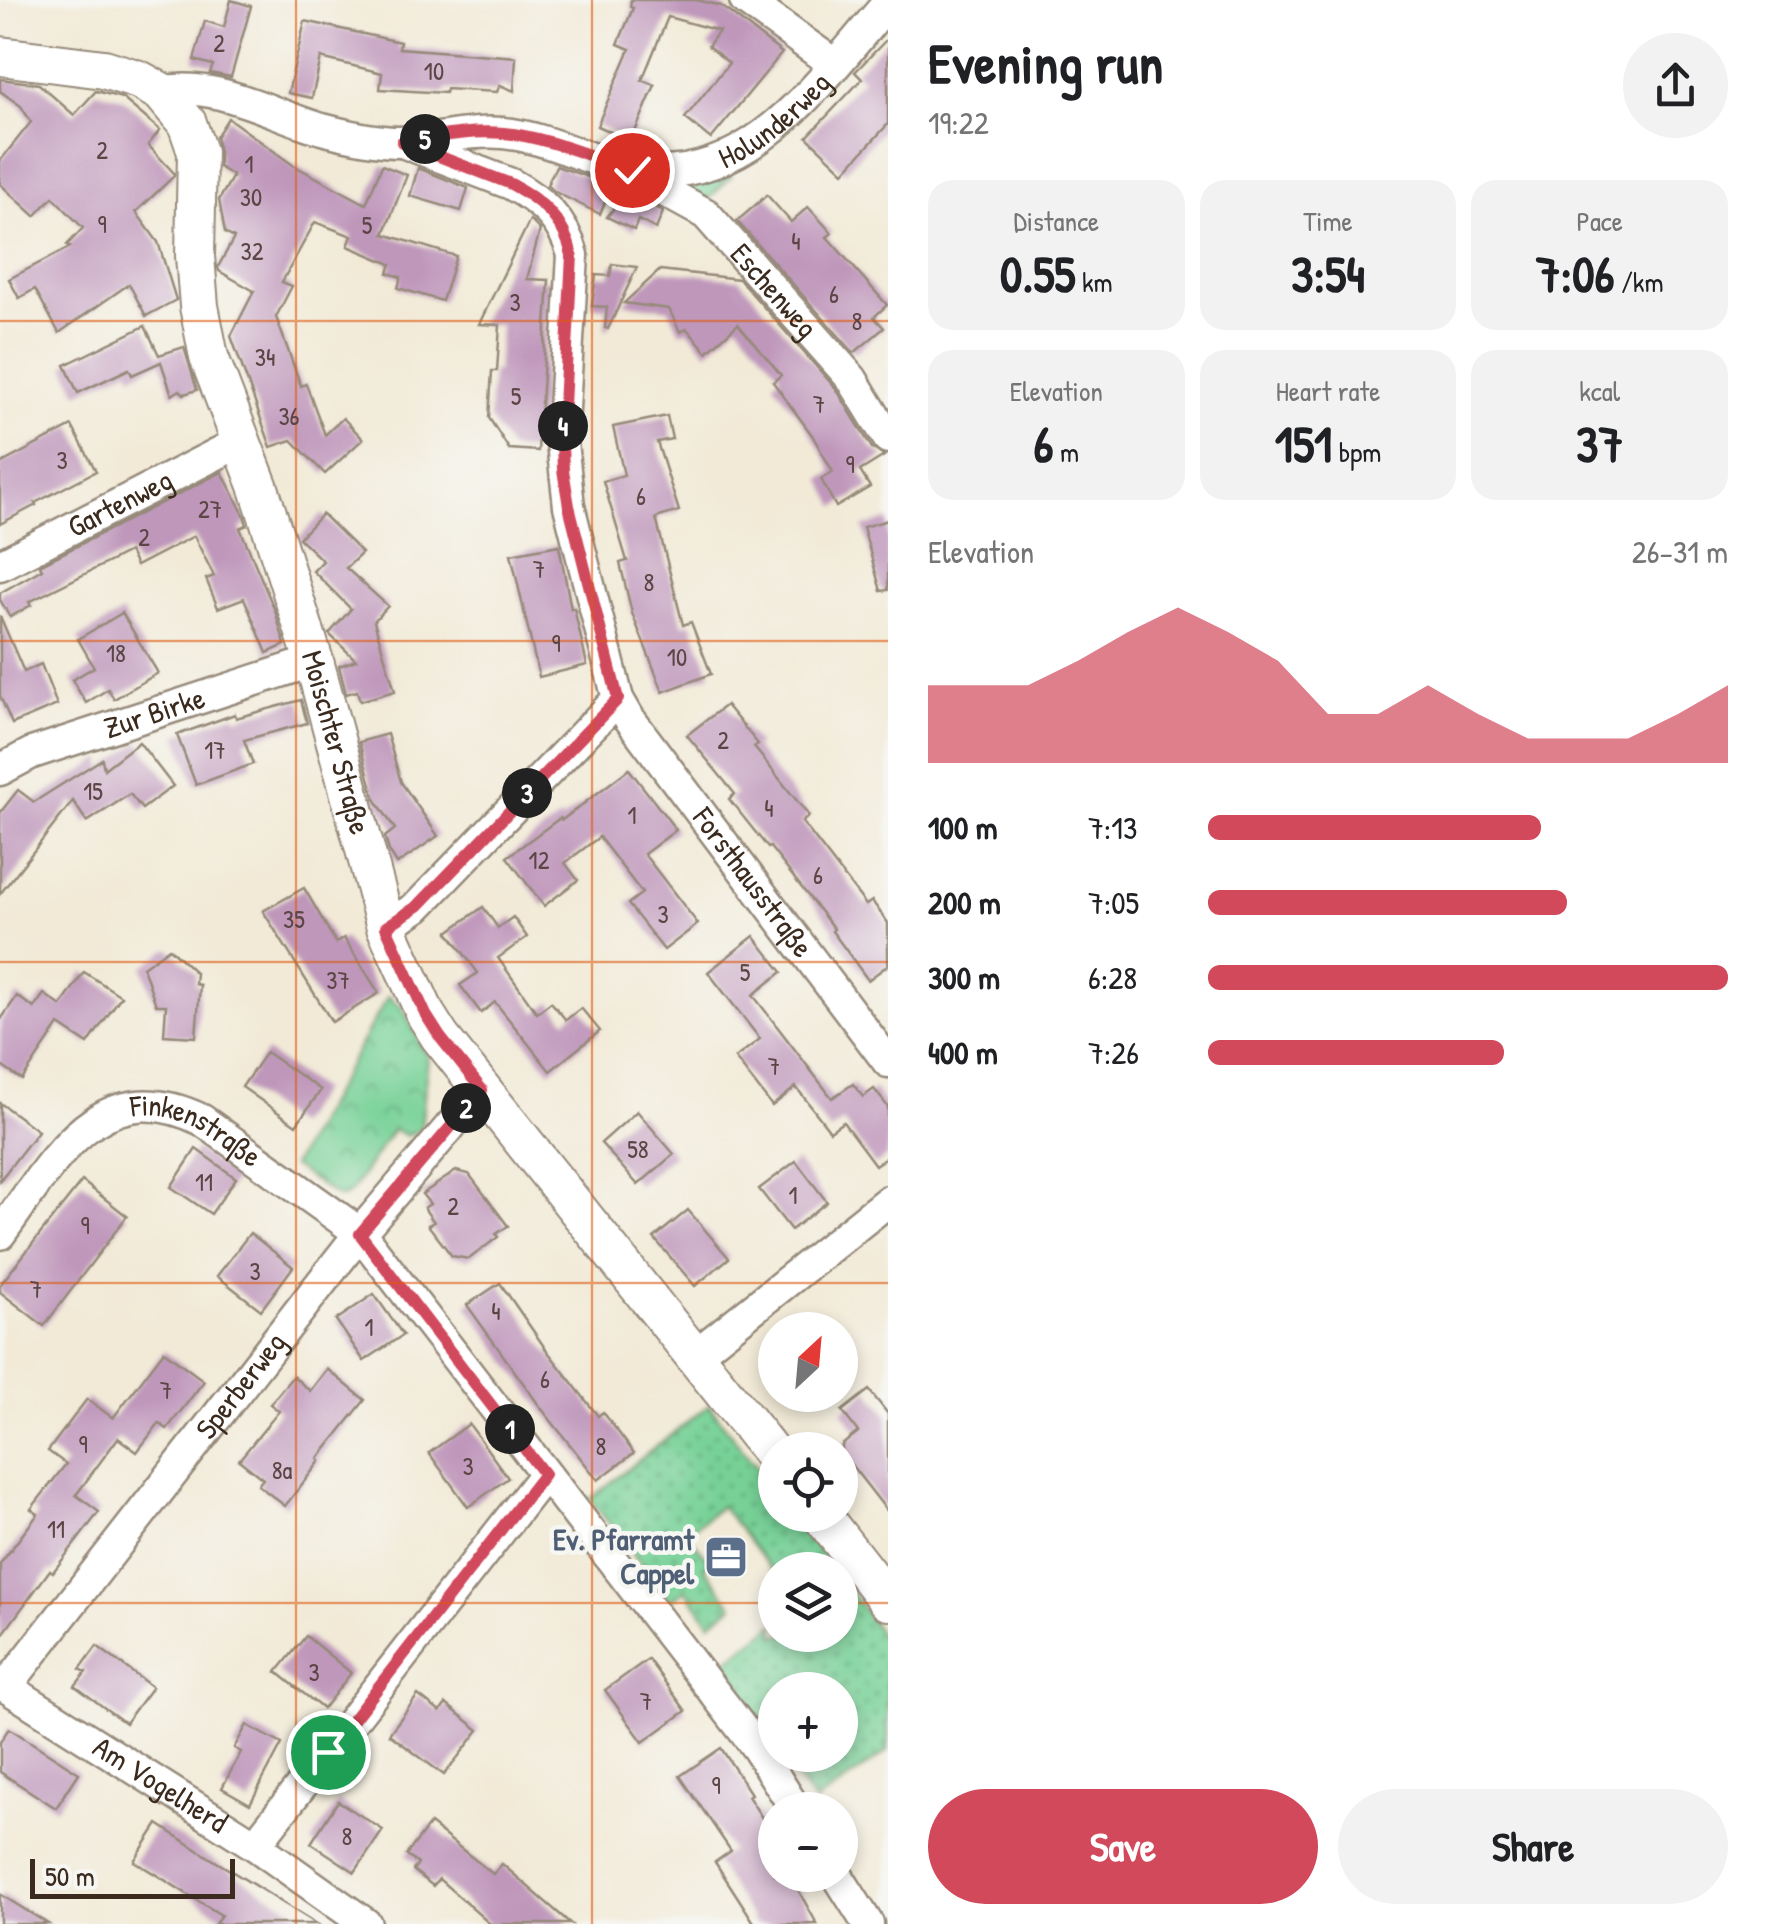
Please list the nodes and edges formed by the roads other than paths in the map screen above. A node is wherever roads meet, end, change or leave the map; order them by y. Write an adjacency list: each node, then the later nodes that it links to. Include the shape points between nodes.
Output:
1 (744, 0): 4 (street)
2 (888, 3): 4 (street, Holunderweg)
3 (0, 56): 5 (street, Moischter Straße, via 104,68)
4 (834, 64): 7 (street, Holunderweg, via 790,114 739,152 678,172)
5 (161, 92): 6 (street, Holunderweg, via 214,92 324,130); 9 (street, Moischter Straße, via 187,123 198,152 199,306 209,357)
6 (402, 142): 7 (street, Holunderweg, via 501,132); 12 (street, Forsthausstraße, via 526,192 568,236 563,470)
7 (632, 170): 8 (street, Eschenweg, via 706,214 852,378)
8 (888, 438)
9 (240, 442): 10 (street, Gartenweg); 11 (street, Moischter Straße)
10 (0, 565)
11 (314, 661): 13 (street, Zur Birke, via 32,753); 14 (street, Moischter Straße)
12 (618, 699): 14 (street, via 418,906); 15 (street, Forsthausstraße)
13 (0, 770)
14 (386, 927): 16 (street, Moischter Straße, via 426,1015)
15 (888, 1062)
16 (482, 1090): 19 (street, Sperberweg); 20 (street, Moischter Straße)
17 (888, 1200): 20 (street)
18 (0, 1234): 19 (street, Finkenstraße, via 77,1135 118,1109 144,1104 202,1120)
19 (360, 1234): 22 (street, Finkenstraße); 25 (street, Sperberweg)
20 (695, 1355): 21 (street, Moischter Straße)
21 (758, 1435)
22 (544, 1474): 26 (street, Finkenstraße); 27 (street)
23 (834, 1532): 24 (street)
24 (888, 1601)
25 (3, 1685): 27 (street, Am Vogelherd)
26 (785, 1792)
27 (255, 1845): 29 (street, Am Vogelherd)
28 (848, 1892): 30 (street)
29 (366, 1924)
30 (868, 1924)

